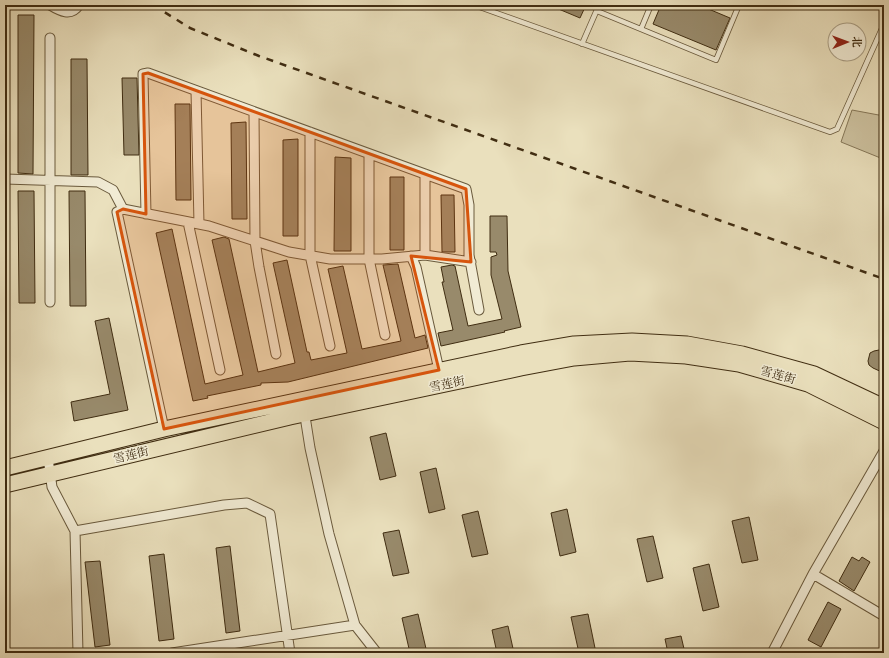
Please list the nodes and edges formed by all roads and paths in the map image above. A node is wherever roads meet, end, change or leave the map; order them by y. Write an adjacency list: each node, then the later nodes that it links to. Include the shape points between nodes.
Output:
1 (50, 5): 2 (street, via 67,13 74,11)
2 (79, 5)
3 (474, 5): 11 (lane)
4 (599, 5): 7 (lane)
5 (651, 5): 9 (lane)
6 (739, 5): 9 (lane, via 716,60)
7 (597, 11): 9 (lane); 11 (lane)
8 (884, 24): 11 (lane, via 838,129 830,132)
9 (641, 29)
10 (50, 38): 18 (street)
11 (582, 44)
12 (196, 91): 13 (street); 20 (street, via 148,73 143,74); 22 (street)
13 (254, 112): 14 (street); 23 (street)
14 (310, 132): 15 (street); 24 (street)
15 (369, 154): 16 (street); 27 (street)
16 (425, 174): 25 (street); 28 (street, via 466,190 469,205)
17 (5, 179): 18 (street)
18 (49, 181): 19 (street, via 98,182 112,190); 29 (street)
19 (123, 209): 20 (street); 39 (street, via 117,212)
20 (146, 214): 21 (street)
21 (188, 222): 22 (street); 34 (street)
22 (199, 224): 23 (street)
23 (255, 241): 24 (street, via 289,252); 33 (street)
24 (310, 255): 27 (street, via 330,259); 32 (street)
25 (425, 255): 26 (street); 28 (street)
26 (411, 256): 27 (street); 35 (street, via 416,267)
27 (369, 259): 31 (street)
28 (470, 262): 30 (street)
29 (50, 302)
30 (479, 310)
31 (385, 335)
32 (330, 346)
33 (276, 354)
34 (220, 370)
35 (439, 370): 36 (main road, 雪莲街); 37 (main road, 雪莲街, via 574,344 632,341 687,344 742,354 814,374)
36 (303, 407): 38 (main road, 雪莲街, via 574,358 630,353 686,356 740,364 808,384); 39 (main road, 雪莲街); 43 (main road, 雪莲街); 48 (street, via 329,534)
37 (884, 407)
38 (884, 422)
39 (164, 429): 41 (main road, 雪莲街)
40 (884, 451): 46 (street)
41 (48, 458): 42 (main road, 雪莲街); 43 (street)
42 (5, 468)
43 (50, 475): 44 (main road, 雪莲街); 45 (street, via 52,487)
44 (5, 485)
45 (75, 531): 49 (street, via 224,505 247,503 270,514); 50 (street)
46 (813, 574): 47 (street); 54 (street)
47 (884, 616)
48 (356, 625): 49 (street); 53 (street)
49 (287, 635): 51 (street); 52 (street)
50 (78, 653)
51 (172, 653)
52 (290, 653)
53 (377, 653)
54 (772, 653)

